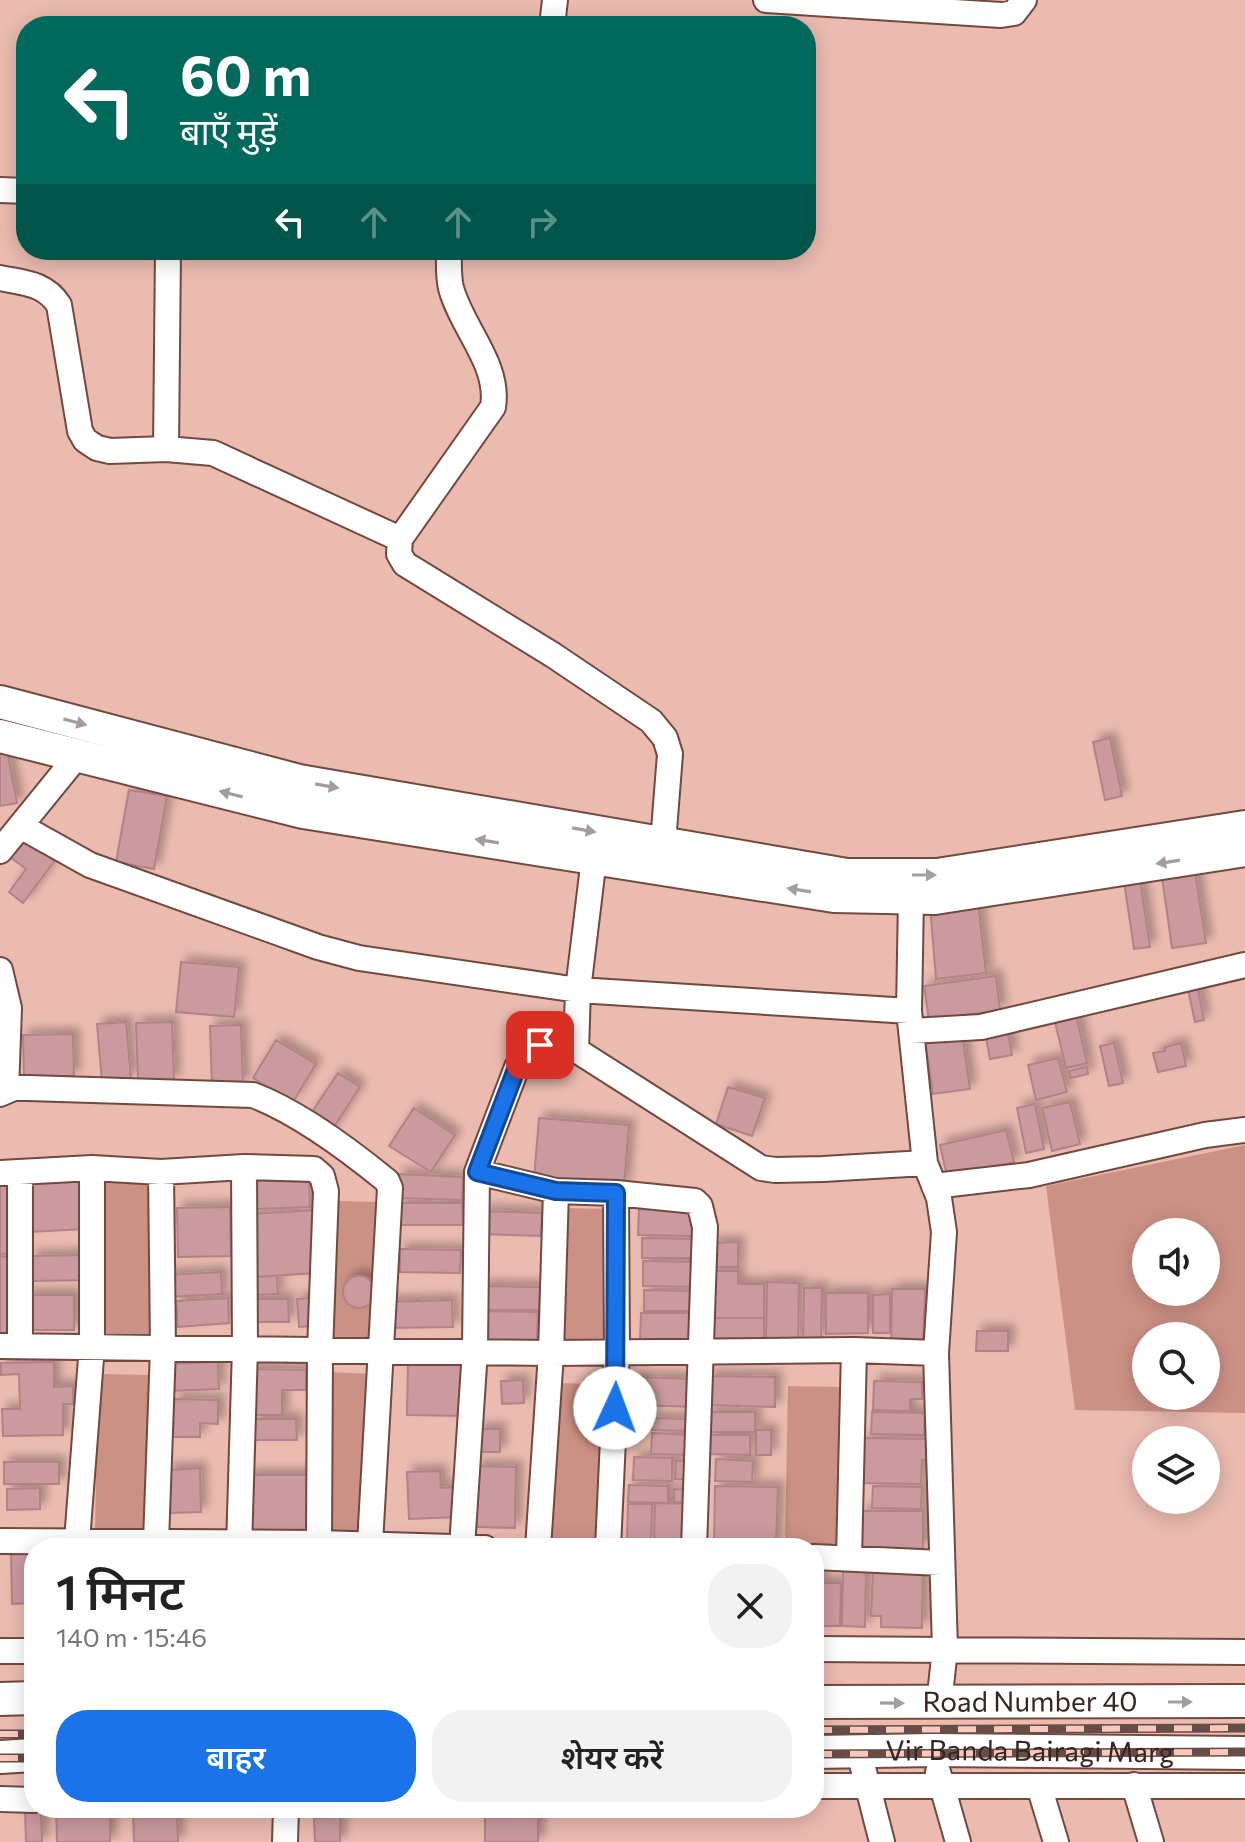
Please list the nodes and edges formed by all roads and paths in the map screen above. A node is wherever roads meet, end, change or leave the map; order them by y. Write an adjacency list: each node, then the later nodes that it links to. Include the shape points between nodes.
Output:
1 (766, 0): 2 (street, via 1001,15 1014,13)
2 (1024, 0)
3 (168, 260): 6 (street)
4 (449, 260): 7 (street, via 450,286 493,378 493,407)
5 (0, 278): 6 (street, via 43,287 59,305 85,440 110,451)
6 (166, 449): 7 (street, via 226,457)
7 (400, 539): 13 (street, via 405,564 651,721 670,754)
8 (0, 702): 13 (street, one-way to 13, via 299,781)
9 (0, 736): 10 (street)
10 (78, 755): 11 (street); 16 (street, one-way to 10, via 303,812)
11 (22, 827): 15 (street); 20 (street, via 90,865 318,947)
12 (1245, 827): 13 (street, one-way to 12, via 847,875 937,875)
13 (663, 843)
14 (1245, 850): 17 (street, one-way to 17, via 935,898)
15 (0, 851)
16 (594, 858): 17 (street, one-way to 16, via 834,896); 20 (street)
17 (911, 897): 21 (street)
18 (1245, 965): 21 (street, via 981,1027)
19 (2, 986): 23 (street, via 9,1008)
20 (578, 990): 21 (street); 22 (street)
21 (910, 1021): 25 (street)
22 (576, 1050): 25 (street, via 761,1168); 30 (street, via 540,1045 523,1057)
23 (3, 1092): 41 (street, via 28,1088 253,1095 333,1140 390,1188)
24 (1245, 1130): 31 (street, via 1029,1175)
25 (925, 1163): 31 (street)
26 (244, 1167): 29 (street); 37 (street); 40 (street, via 314,1169 322,1176 326,1212)
27 (92, 1168): 28 (street); 29 (street); 34 (street)
28 (10, 1172): 35 (street)
29 (161, 1172): 36 (street)
30 (477, 1172): 32 (street); 38 (street)
31 (934, 1186): 45 (street, via 944,1232)
32 (556, 1191): 33 (street); 43 (street)
33 (616, 1193): 42 (street); 44 (street, via 695,1201 700,1206 705,1227)
34 (92, 1345): 35 (street); 36 (street); 46 (street)
35 (10, 1346)
36 (163, 1348): 37 (street); 47 (street)
37 (245, 1348): 40 (street); 48 (street)
38 (475, 1350): 41 (street); 43 (street); 51 (street)
39 (854, 1350): 44 (street); 45 (street); 58 (street)
40 (320, 1351): 41 (street); 49 (street)
41 (382, 1351): 50 (street)
42 (617, 1352): 43 (street); 44 (street); 53 (street)
43 (551, 1353): 52 (street)
44 (701, 1353): 54 (street)
45 (936, 1353): 59 (street)
46 (77, 1538)
47 (156, 1538)
48 (239, 1538)
49 (319, 1538)
50 (370, 1538)
51 (473, 1538)
52 (539, 1538)
53 (608, 1538)
54 (694, 1538)
55 (0, 1541): 56 (street)
56 (24, 1541)
57 (824, 1557): 58 (street)
58 (849, 1558): 59 (street)
59 (941, 1563): 61 (street)
60 (824, 1649): 61 (street)
61 (945, 1649): 64 (street); 69 (street)
62 (0, 1651): 63 (street)
63 (24, 1651)
64 (1245, 1652)
65 (24, 1698): 66 (street)
66 (0, 1699)
67 (1245, 1701): 69 (street, Road Number 40, one-way to 67)
68 (824, 1702): 69 (street, Road Number 40, one-way to 69)
69 (939, 1704)
70 (933, 1750): 72 (street, Vir Banda Bairagi Marg); 73 (street, Vir Banda Bairagi Marg); 77 (street)
71 (824, 1752): 72 (street, Vir Banda Bairagi Marg)
72 (859, 1752): 76 (street)
73 (1245, 1753)
74 (24, 1756): 75 (street)
75 (0, 1757)
76 (867, 1785): 77 (street); 79 (street); 86 (street)
77 (941, 1785): 80 (street); 87 (street)
78 (1134, 1785): 80 (street); 81 (street); 89 (street)
79 (824, 1786)
80 (1039, 1786): 88 (street)
81 (1245, 1786)
82 (0, 1799): 83 (street)
83 (24, 1800)
84 (286, 1818): 85 (street)
85 (285, 1842)
86 (882, 1842)
87 (958, 1842)
88 (1056, 1842)
89 (1151, 1842)

